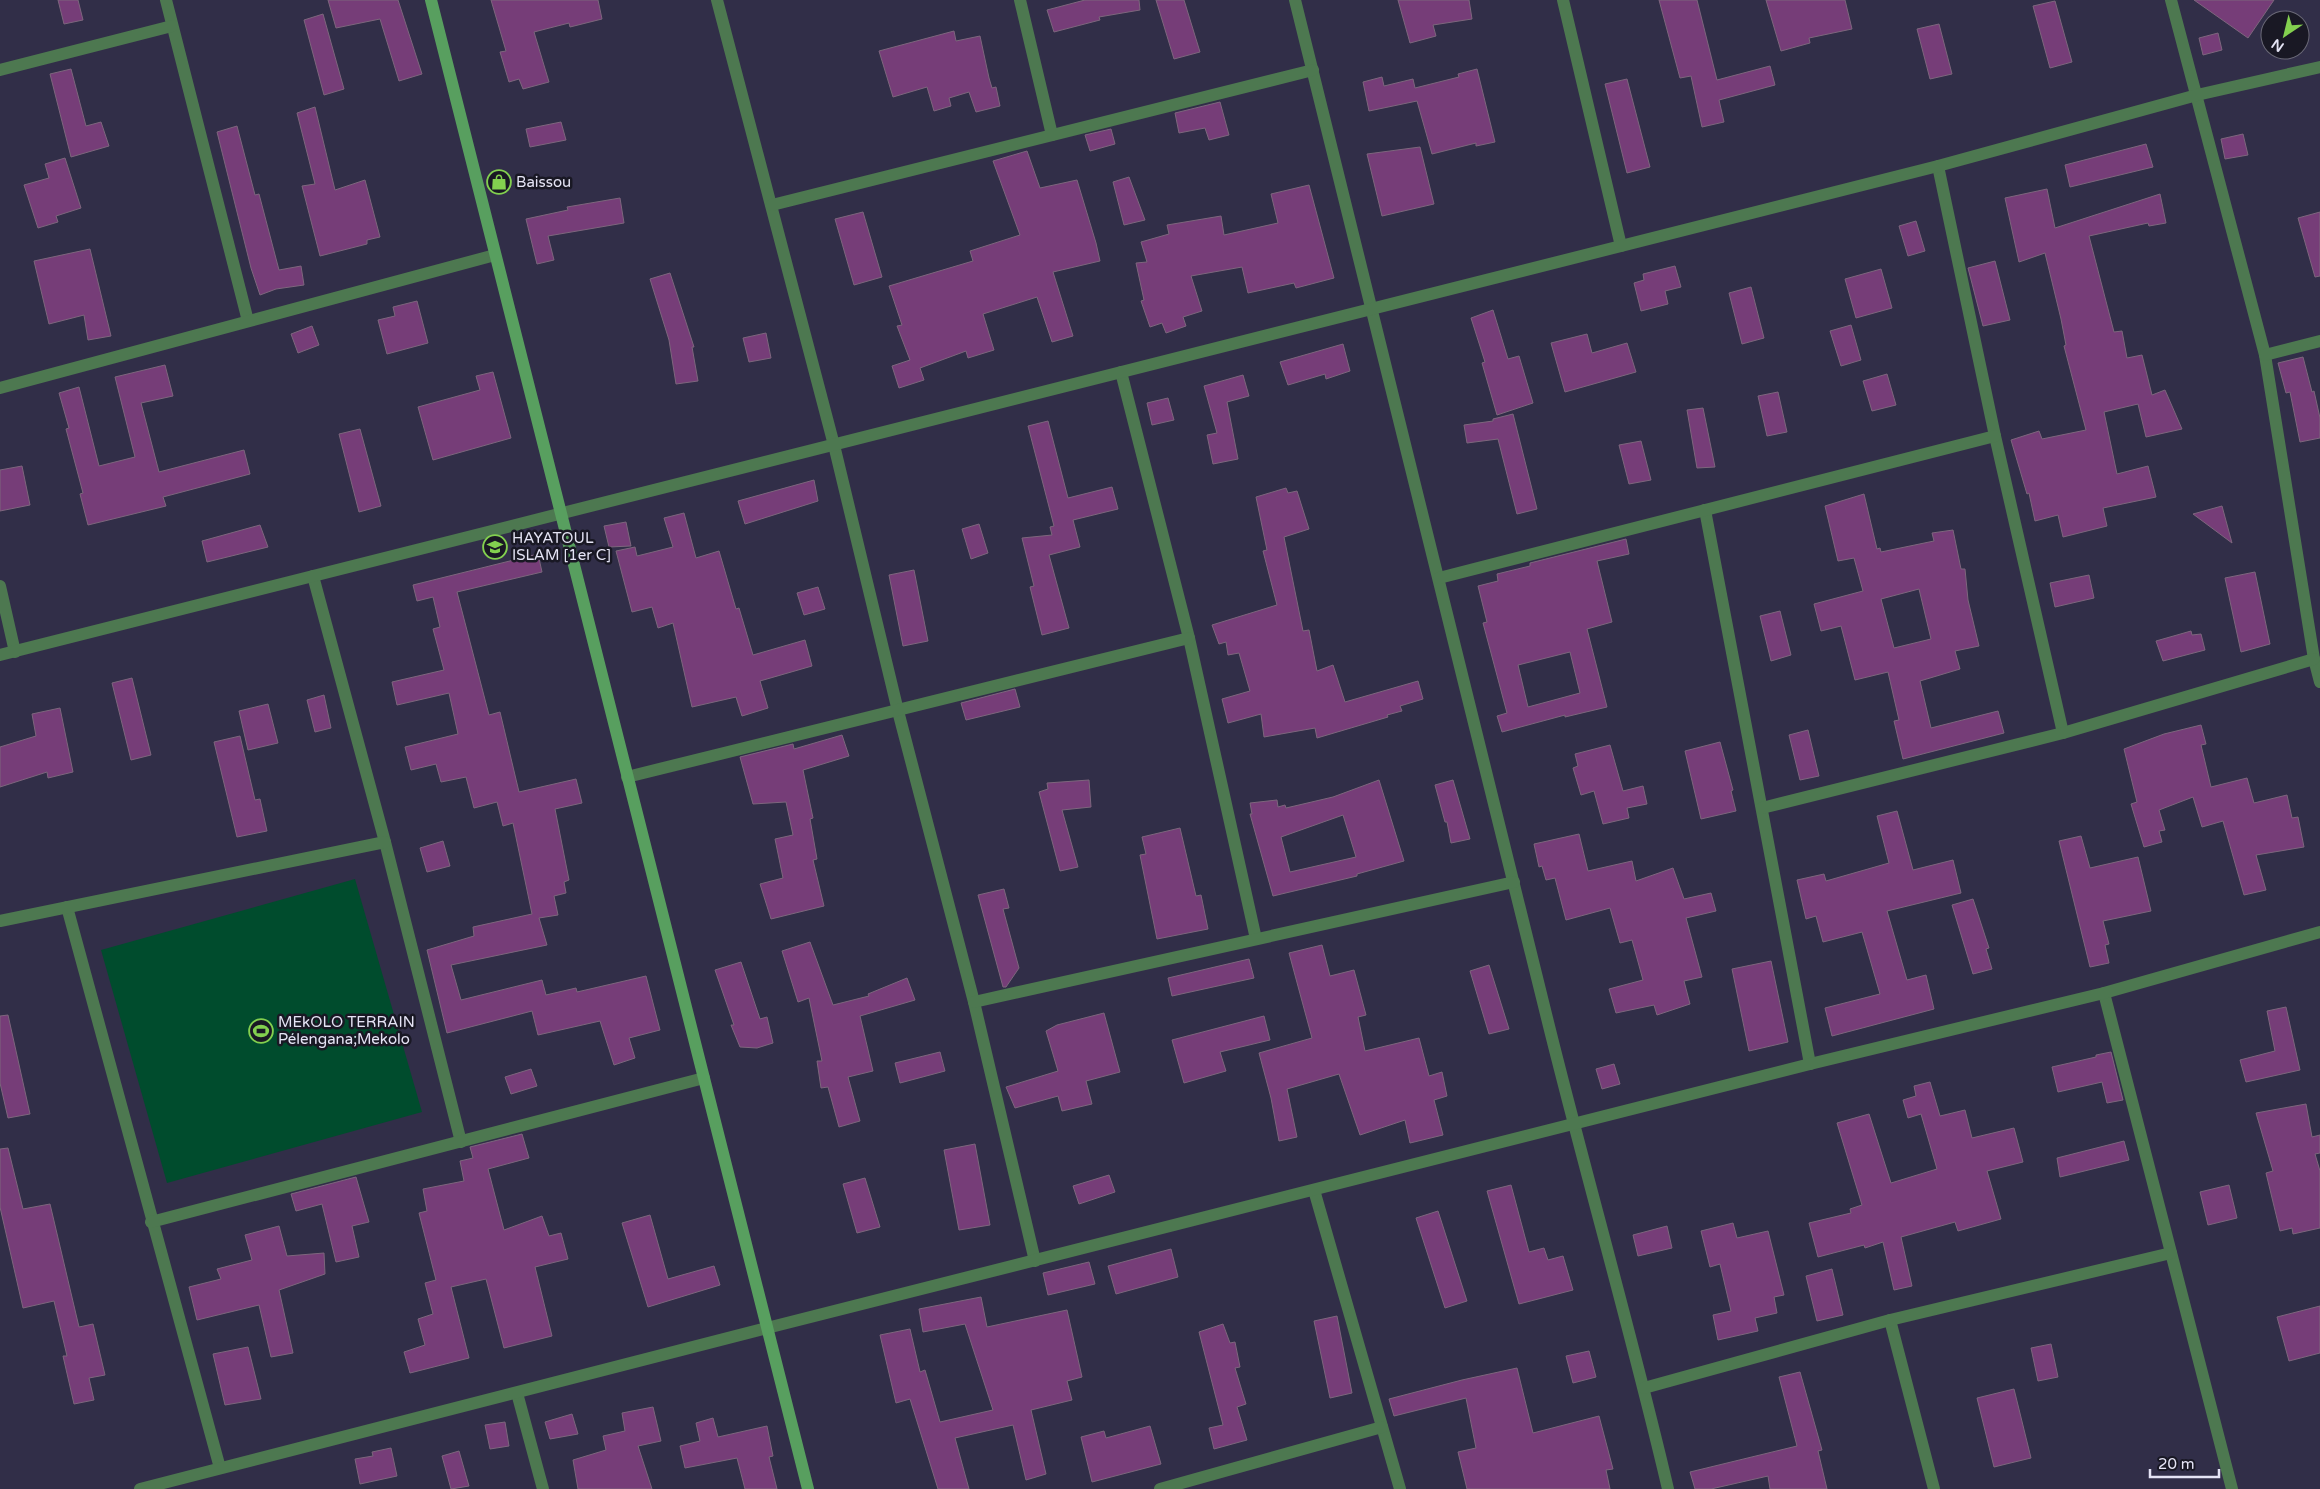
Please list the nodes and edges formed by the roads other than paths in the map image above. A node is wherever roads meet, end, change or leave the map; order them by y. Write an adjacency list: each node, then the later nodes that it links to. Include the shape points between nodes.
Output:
1 (166, 0): 8 (street)
2 (431, 0): 17 (street)
3 (717, 0): 15 (street)
4 (1020, 0): 13 (street)
5 (1295, 0): 11 (street)
6 (1563, 0): 16 (street)
7 (2171, 0): 12 (street)
8 (172, 26): 10 (street); 19 (street)
9 (2320, 67): 12 (street)
10 (0, 70)
11 (1313, 70): 13 (street); 18 (street)
12 (2197, 95): 14 (street); 21 (street)
13 (1052, 135): 15 (street)
14 (1938, 166): 16 (street); 24 (street)
15 (772, 205): 25 (street)
16 (1622, 246): 18 (street)
17 (495, 255): 19 (street); 27 (street)
18 (1373, 308): 22 (street); 29 (street)
19 (248, 321): 23 (street)
20 (2320, 341): 21 (street)
21 (2265, 355): 34 (street)
22 (1121, 372): 25 (street); 31 (street)
23 (0, 388)
24 (1995, 436): 26 (street); 37 (street)
25 (834, 445): 27 (street); 36 (street)
26 (1705, 510): 29 (street); 39 (street)
27 (562, 513): 28 (street); 38 (street)
28 (313, 576): 32 (street); 40 (street)
29 (1439, 578): 41 (street)
30 (0, 586): 32 (street)
31 (1189, 638): 36 (street); 45 (street)
32 (15, 652): 33 (street)
33 (0, 656)
34 (2314, 659): 35 (street); 37 (street)
35 (2320, 682)
36 (898, 711): 38 (street); 47 (street)
37 (2063, 733): 39 (street)
38 (627, 777): 49 (street)
39 (1762, 808): 48 (street)
40 (385, 842): 42 (street); 51 (street)
41 (1514, 882): 45 (street); 50 (street)
42 (67, 907): 43 (street); 53 (street)
43 (0, 921)
44 (2320, 932): 46 (street)
45 (1256, 939): 47 (street)
46 (2104, 993): 48 (street); 54 (street)
47 (974, 1002): 55 (street)
48 (1810, 1064): 50 (street)
49 (704, 1078): 51 (street); 57 (street)
50 (1574, 1124): 52 (street); 58 (street)
51 (462, 1142): 53 (street)
52 (1314, 1190): 55 (street); 60 (street)
53 (151, 1222): 61 (street)
54 (2171, 1253): 56 (street); 69 (street)
55 (1035, 1262): 57 (street)
56 (1890, 1320): 58 (street); 68 (street)
57 (767, 1328): 59 (street); 64 (street)
58 (1644, 1388): 67 (street)
59 (517, 1393): 61 (street); 63 (street)
60 (1382, 1427): 65 (street); 66 (street)
61 (220, 1468): 62 (street)
62 (140, 1489)
63 (543, 1489)
64 (808, 1489)
65 (1160, 1489)
66 (1400, 1489)
67 (1668, 1489)
68 (1934, 1489)
69 (2232, 1489)

